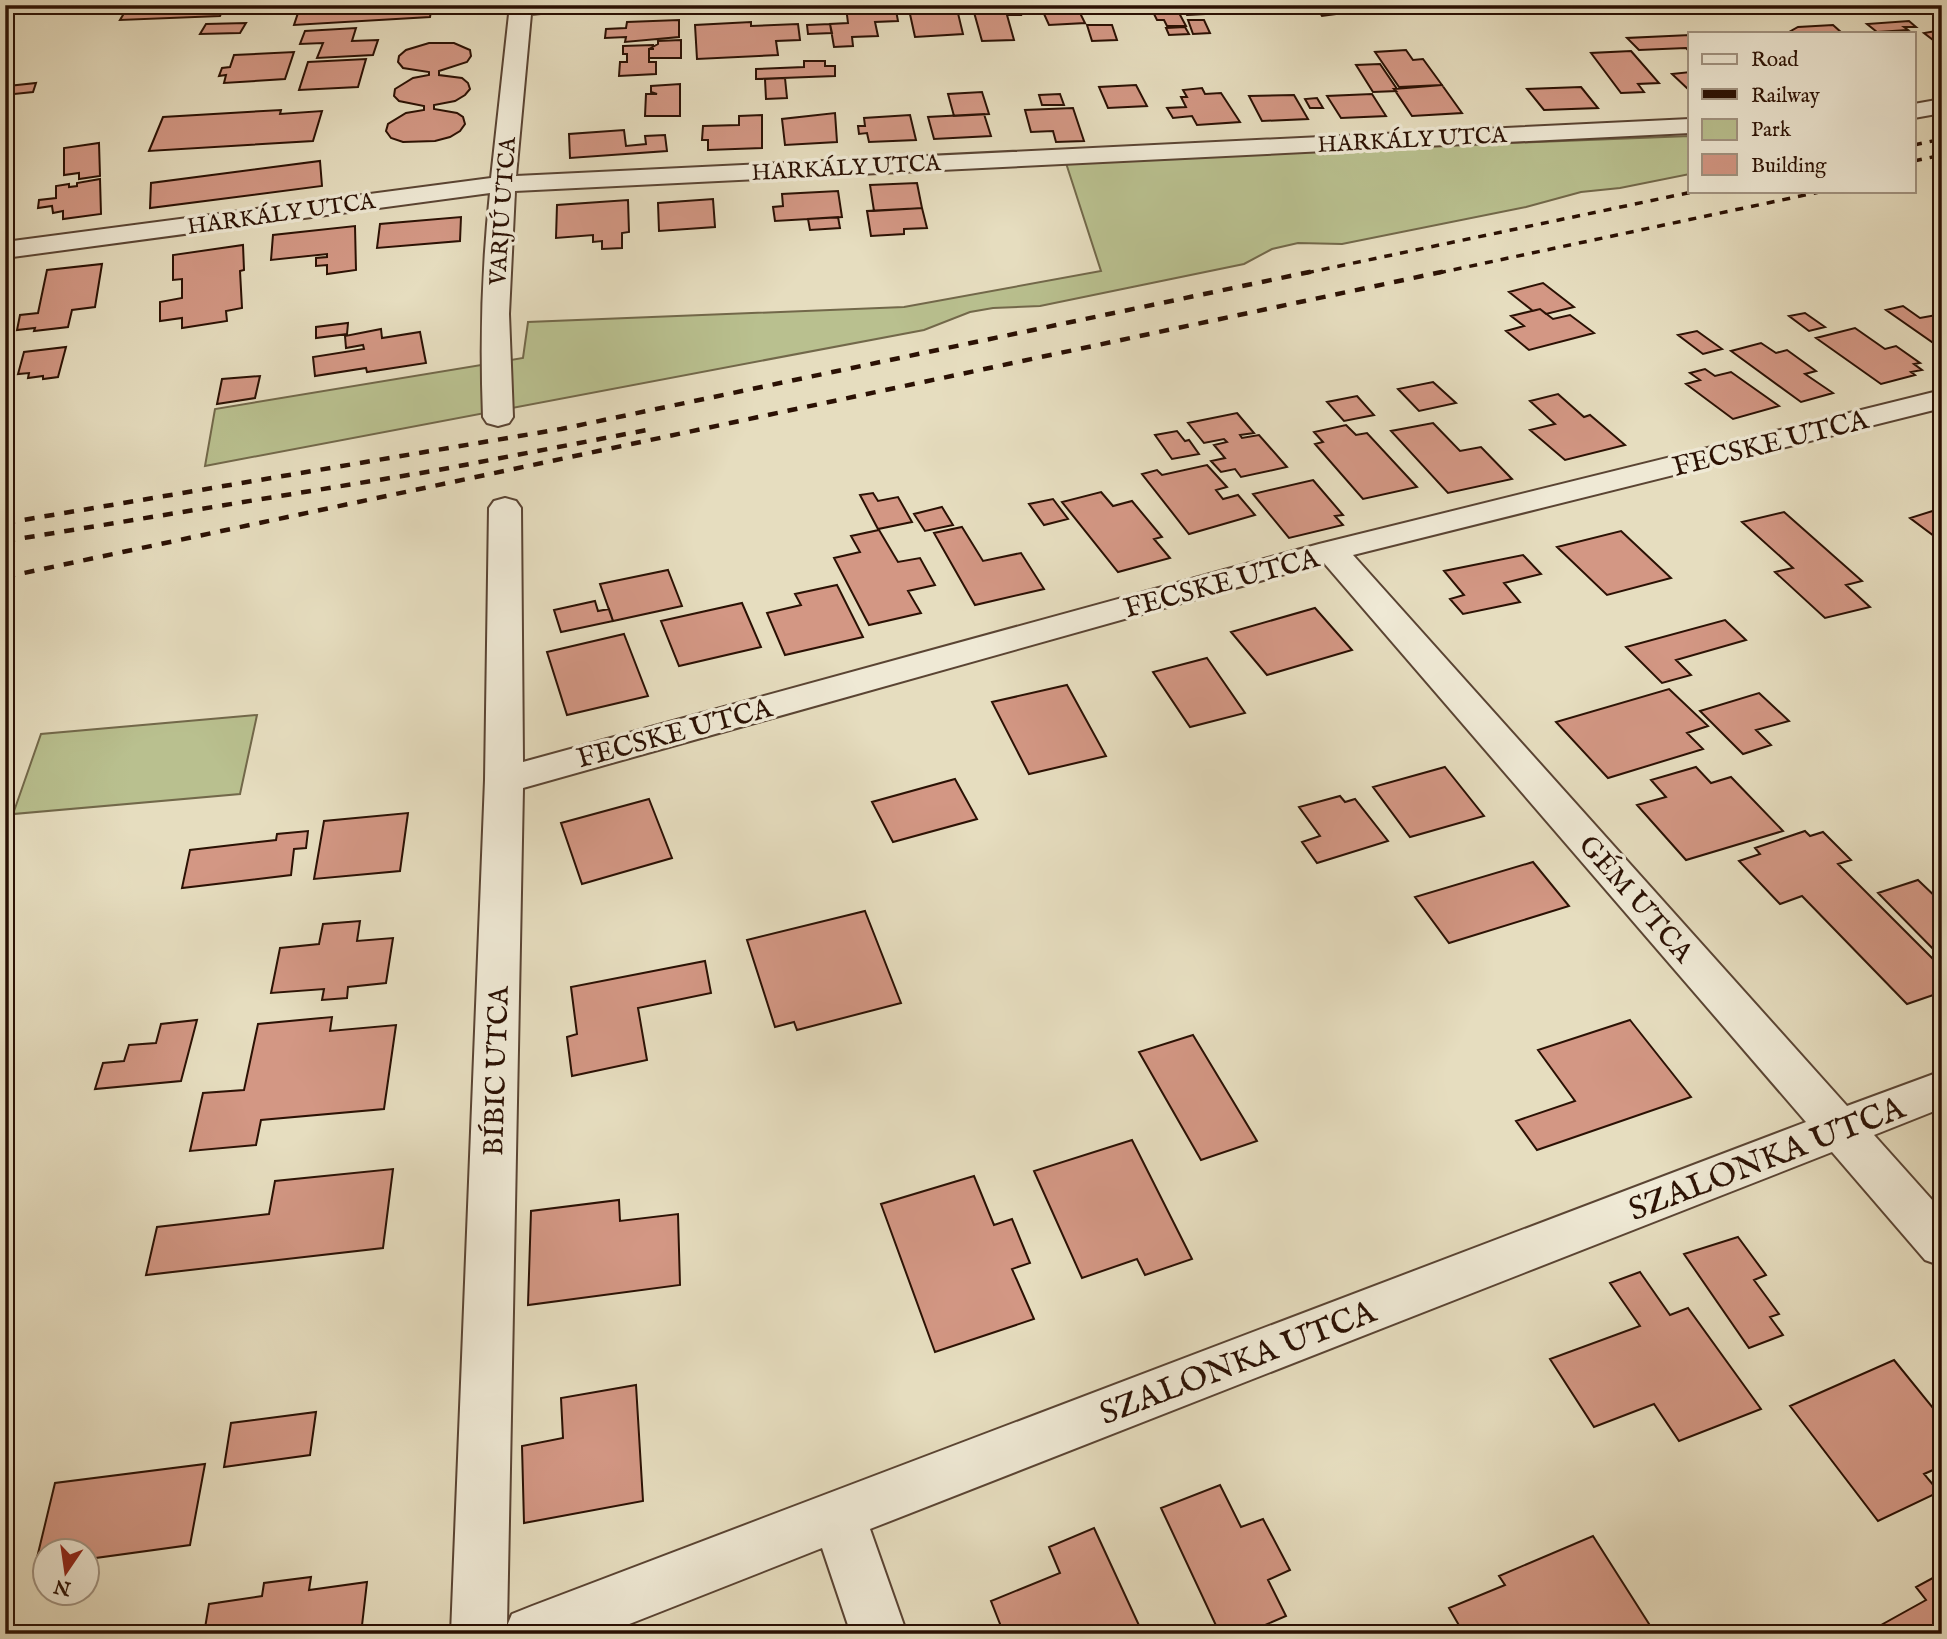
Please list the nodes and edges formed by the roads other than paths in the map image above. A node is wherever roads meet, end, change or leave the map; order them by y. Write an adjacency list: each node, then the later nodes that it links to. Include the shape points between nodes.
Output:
1 (573, 5): 2 (street)
2 (521, 6): 6 (street, VARJÚ UTCA)
3 (1942, 106): 4 (street)
4 (1916, 111)
5 (1688, 125): 6 (street, HARKÁLY UTCA)
6 (501, 184): 7 (street, HARKÁLY UTCA); 9 (street, VARJÚ UTCA, via 493,355)
7 (5, 250)
8 (1939, 402): 11 (street, FECSKE UTCA)
9 (498, 417)
10 (505, 508): 12 (street, BÍBIC UTCA)
11 (1331, 551): 12 (street, FECSKE UTCA); 14 (street, GÉM UTCA)
12 (504, 779): 17 (street, BÍBIC UTCA)
13 (1942, 1089): 14 (street, SZALONKA UTCA)
14 (1839, 1128): 15 (street, GÉM UTCA); 16 (street, SZALONKA UTCA)
15 (1942, 1245)
16 (838, 1516): 18 (street, SZALONKA UTCA); 19 (street)
17 (479, 1634)
18 (532, 1634)
19 (879, 1634)

